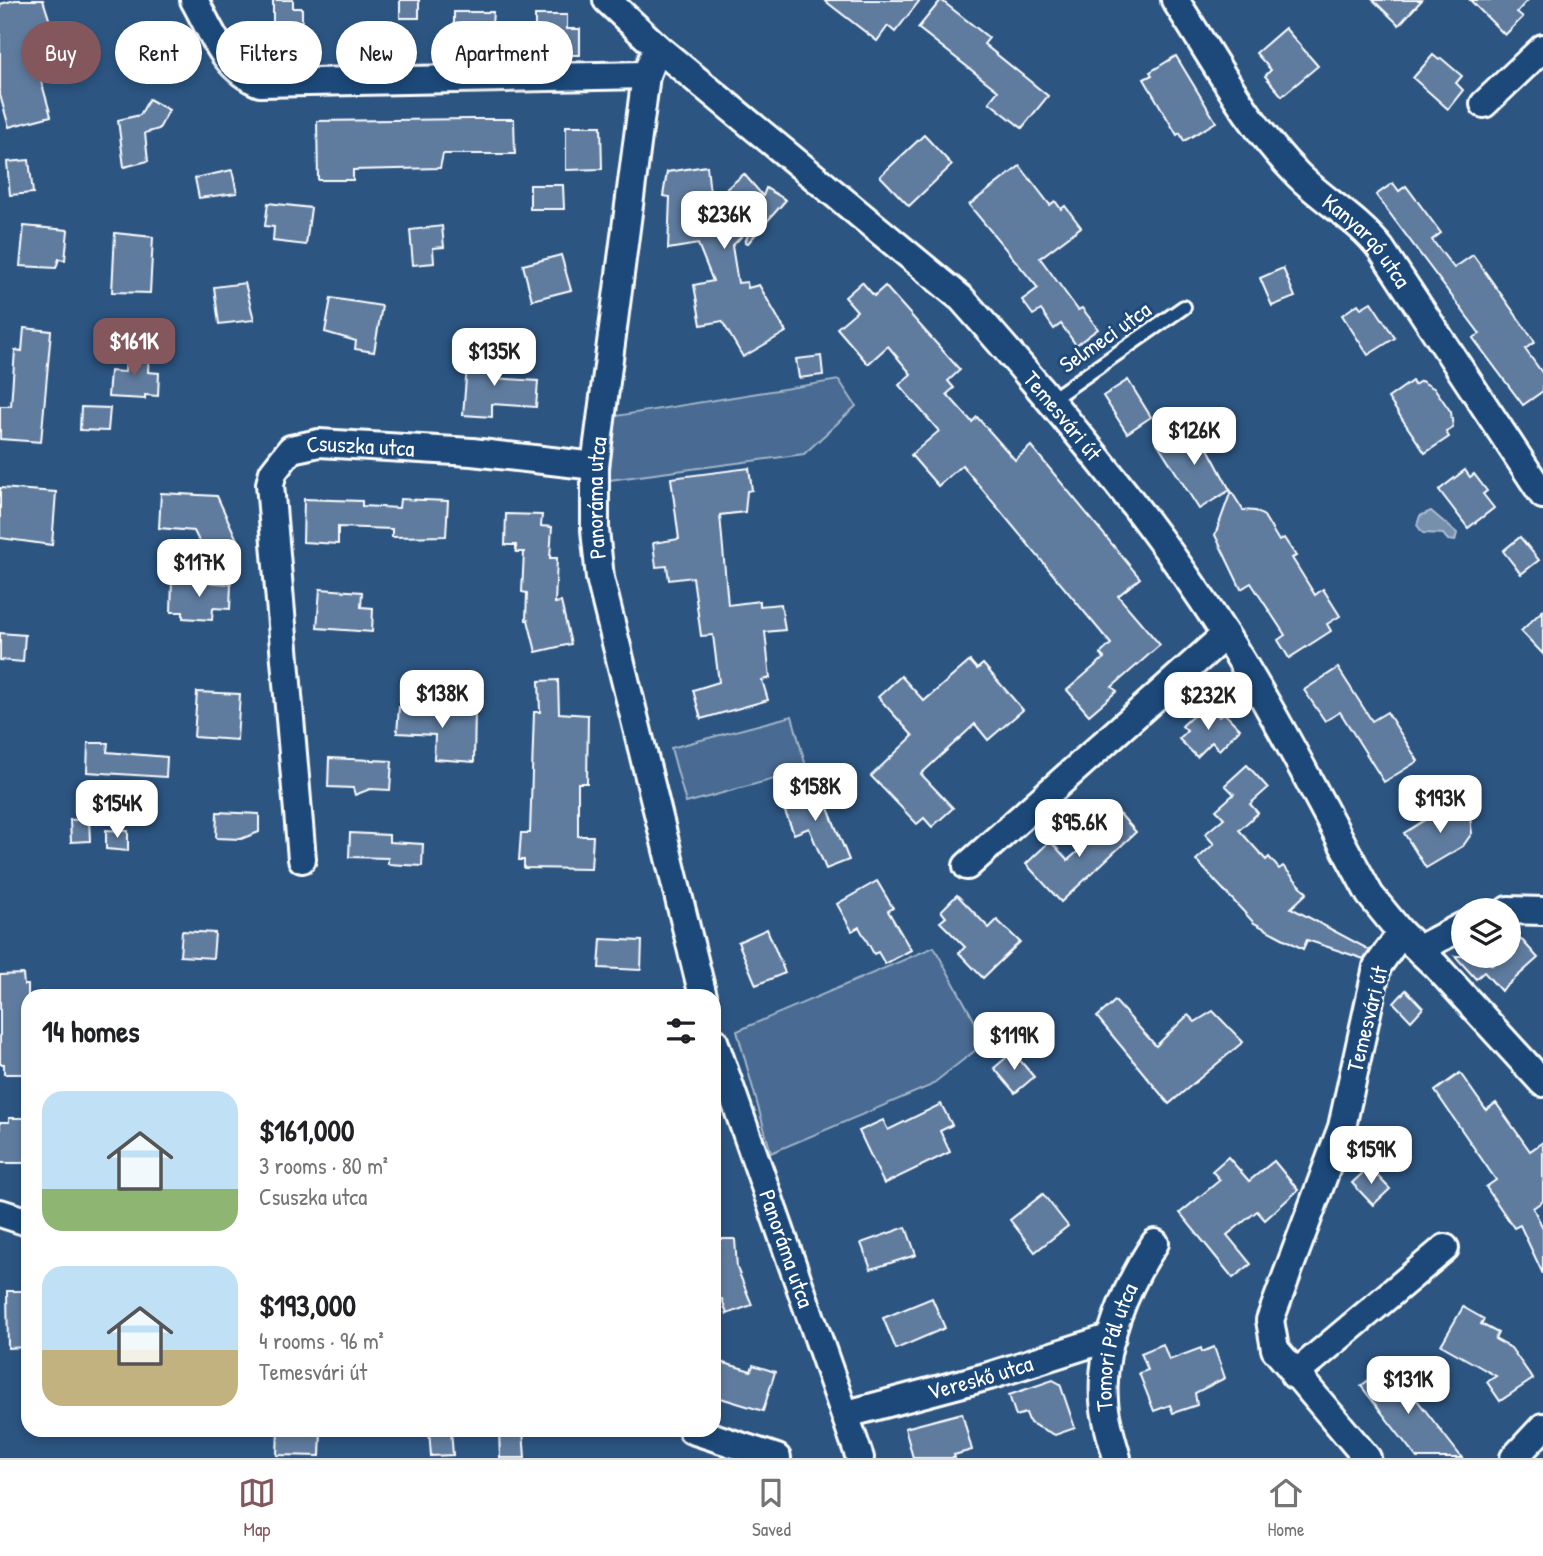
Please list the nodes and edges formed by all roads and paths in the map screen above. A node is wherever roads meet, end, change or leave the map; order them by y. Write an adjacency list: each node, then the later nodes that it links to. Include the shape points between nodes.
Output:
1 (194, 0): 6 (street, via 230,66 260,83)
2 (607, 0): 4 (street, Temesvári út)
3 (1175, 0): 11 (street, Kanyargó utca, via 1267,139 1297,174 1365,228 1381,249)
4 (657, 47): 6 (street); 9 (street, Temesvári út, via 962,299)
5 (1543, 48): 7 (street)
6 (646, 75): 10 (street, Panoráma utca)
7 (1484, 104)
8 (1184, 307): 9 (lane, Selmeci utca)
9 (1049, 401): 12 (street, Temesvári út, via 1160,540)
10 (595, 466): 13 (street, Csuszka utca, via 472,452 319,443 291,449 281,460 270,484); 19 (street, Panoráma utca, via 600,578)
11 (1543, 495)
12 (1225, 635): 14 (street); 18 (street, Temesvári út, via 1370,895)
13 (302, 859)
14 (967, 866)
15 (1521, 910): 16 (street)
16 (1543, 911)
17 (1451, 929): 18 (street)
18 (1410, 941): 21 (street); 27 (street, Temesvári út, via 1377,967 1338,1139 1270,1320 1275,1349)
19 (701, 989)
20 (721, 1061): 28 (street, Panoráma utca)
21 (1543, 1083)
22 (0, 1213): 23 (street)
23 (21, 1220)
24 (1155, 1243): 26 (street, Tomori Pál utca, via 1137,1270)
25 (1445, 1248): 27 (street)
26 (1112, 1337): 28 (street, Vereskő utca, via 989,1376); 33 (street, Tomori Pál utca, via 1104,1399)
27 (1294, 1375): 34 (street, Temesvári út)
28 (847, 1413): 32 (street, Panoráma utca)
29 (1543, 1427): 35 (street)
30 (713, 1437): 31 (street)
31 (777, 1458)
32 (860, 1458)
33 (1117, 1458)
34 (1367, 1458)
35 (1514, 1458)

